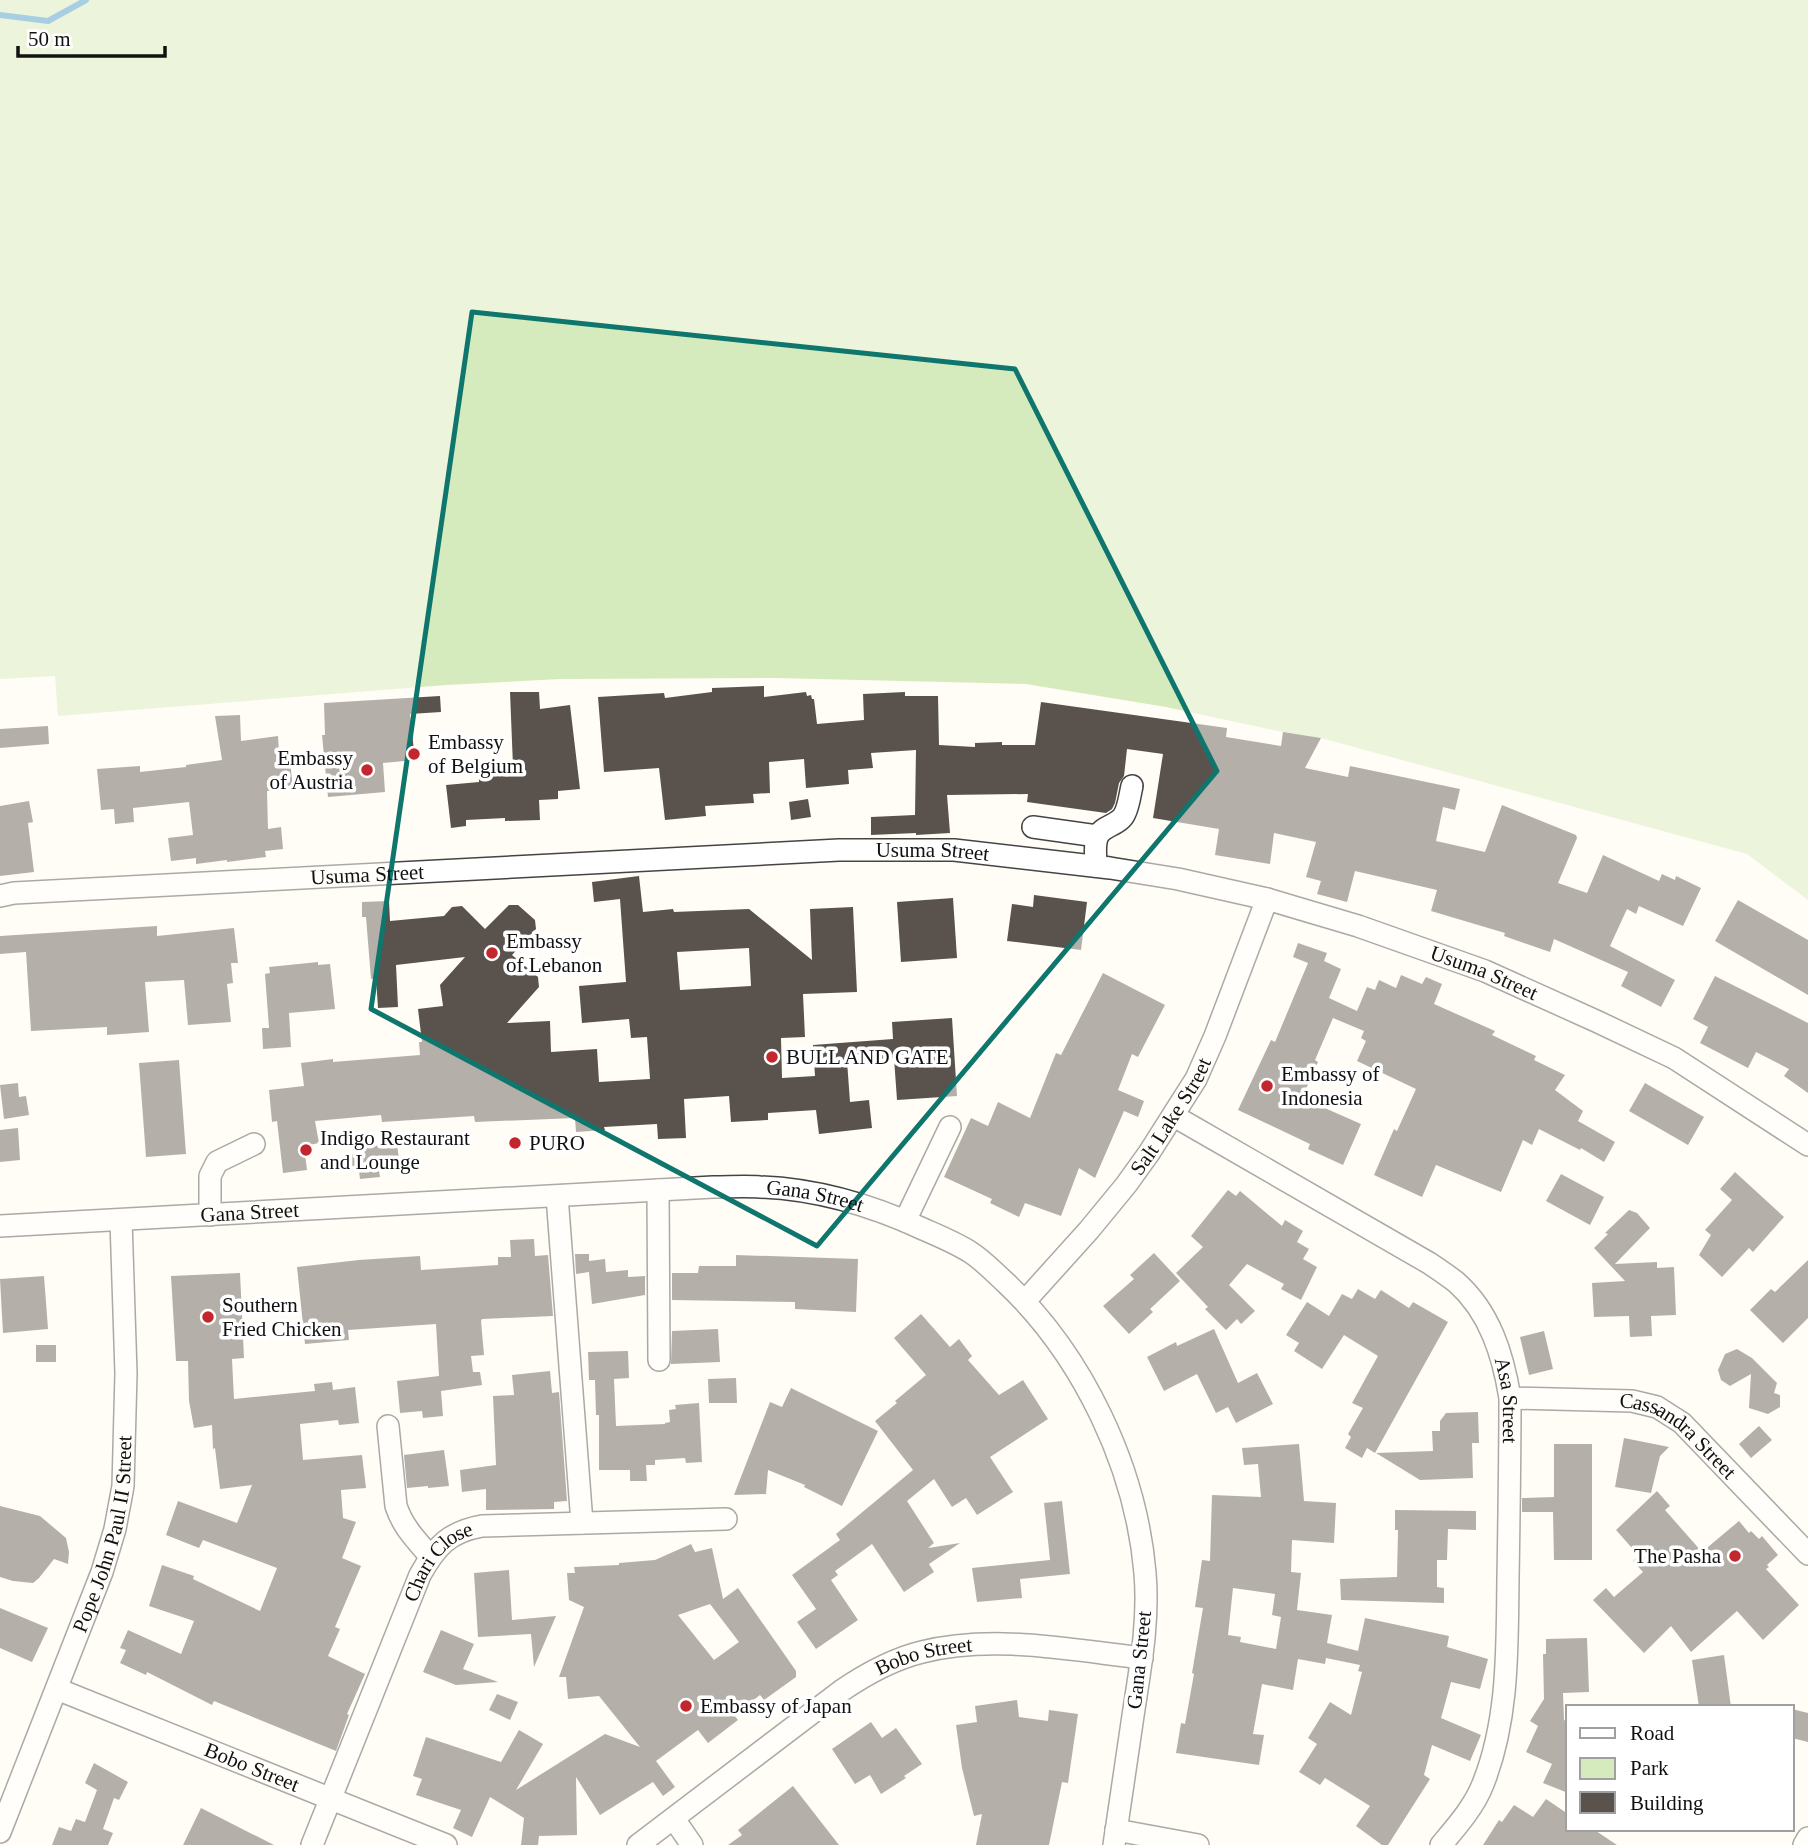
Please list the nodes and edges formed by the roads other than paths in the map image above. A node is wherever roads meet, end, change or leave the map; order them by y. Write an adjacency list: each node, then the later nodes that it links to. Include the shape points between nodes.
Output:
1 (1132, 786): 3 (street, via 1125,815)
2 (1033, 827): 3 (street)
3 (1097, 836): 4 (street)
4 (1096, 866): 5 (street, Usuma Street, via 954,850 839,850); 6 (street, Usuma Street)
5 (0, 896)
6 (1267, 899): 7 (street, Salt Lake Street, via 1206,1058); 10 (street, Usuma Street, via 1485,971 1596,1021 1674,1058)
7 (1174, 1116): 17 (street, Salt Lake Street, via 1118,1194); 19 (street, Asa Street, via 1456,1282 1478,1307 1494,1336)
8 (950, 1127): 15 (street)
9 (254, 1144): 13 (street, via 217,1162 210,1176)
10 (1808, 1145)
11 (658, 1190): 12 (street, Gana Street); 15 (street, Gana Street, via 760,1186 798,1190 835,1197); 18 (street)
12 (557, 1196): 13 (street, Gana Street); 22 (street)
13 (210, 1215): 14 (street, Gana Street)
14 (121, 1220): 16 (street, Gana Street); 26 (street, Pope John Paul II Street, via 126,1373 123,1486 102,1572)
15 (905, 1221): 17 (street, Gana Street, via 971,1252)
16 (0, 1226)
17 (1025, 1301): 25 (street, Gana Street, via 1076,1371 1118,1455 1145,1571)
18 (659, 1360)
19 (1510, 1398): 23 (street, Cassandra Street, via 1632,1401 1657,1407 1682,1423); 37 (street, Asa Street, via 1502,1717 1482,1787)
20 (388, 1426): 24 (street, via 396,1506 408,1531)
21 (726, 1519): 22 (street, Chari Close)
22 (582, 1523): 24 (street, Chari Close, via 467,1529 452,1535)
23 (1808, 1554)
24 (430, 1556): 27 (street, Chari Close)
25 (1142, 1658): 28 (street, Bobo Street, via 1026,1644 954,1646 903,1658 841,1691); 30 (street, Gana Street)
26 (57, 1689): 27 (street, Bobo Street); 29 (street, Pope John Paul II Street)
27 (331, 1798): 32 (street, Chari Close); 33 (street, Bobo Street)
28 (674, 1819): 34 (street, Bobo Street); 35 (street)
29 (0, 1832)
30 (1115, 1838): 36 (street)
31 (1808, 1838): 38 (street)
32 (312, 1845)
33 (446, 1845)
34 (638, 1845)
35 (692, 1845)
36 (1198, 1845)
37 (1441, 1845)
38 (1804, 1845)

